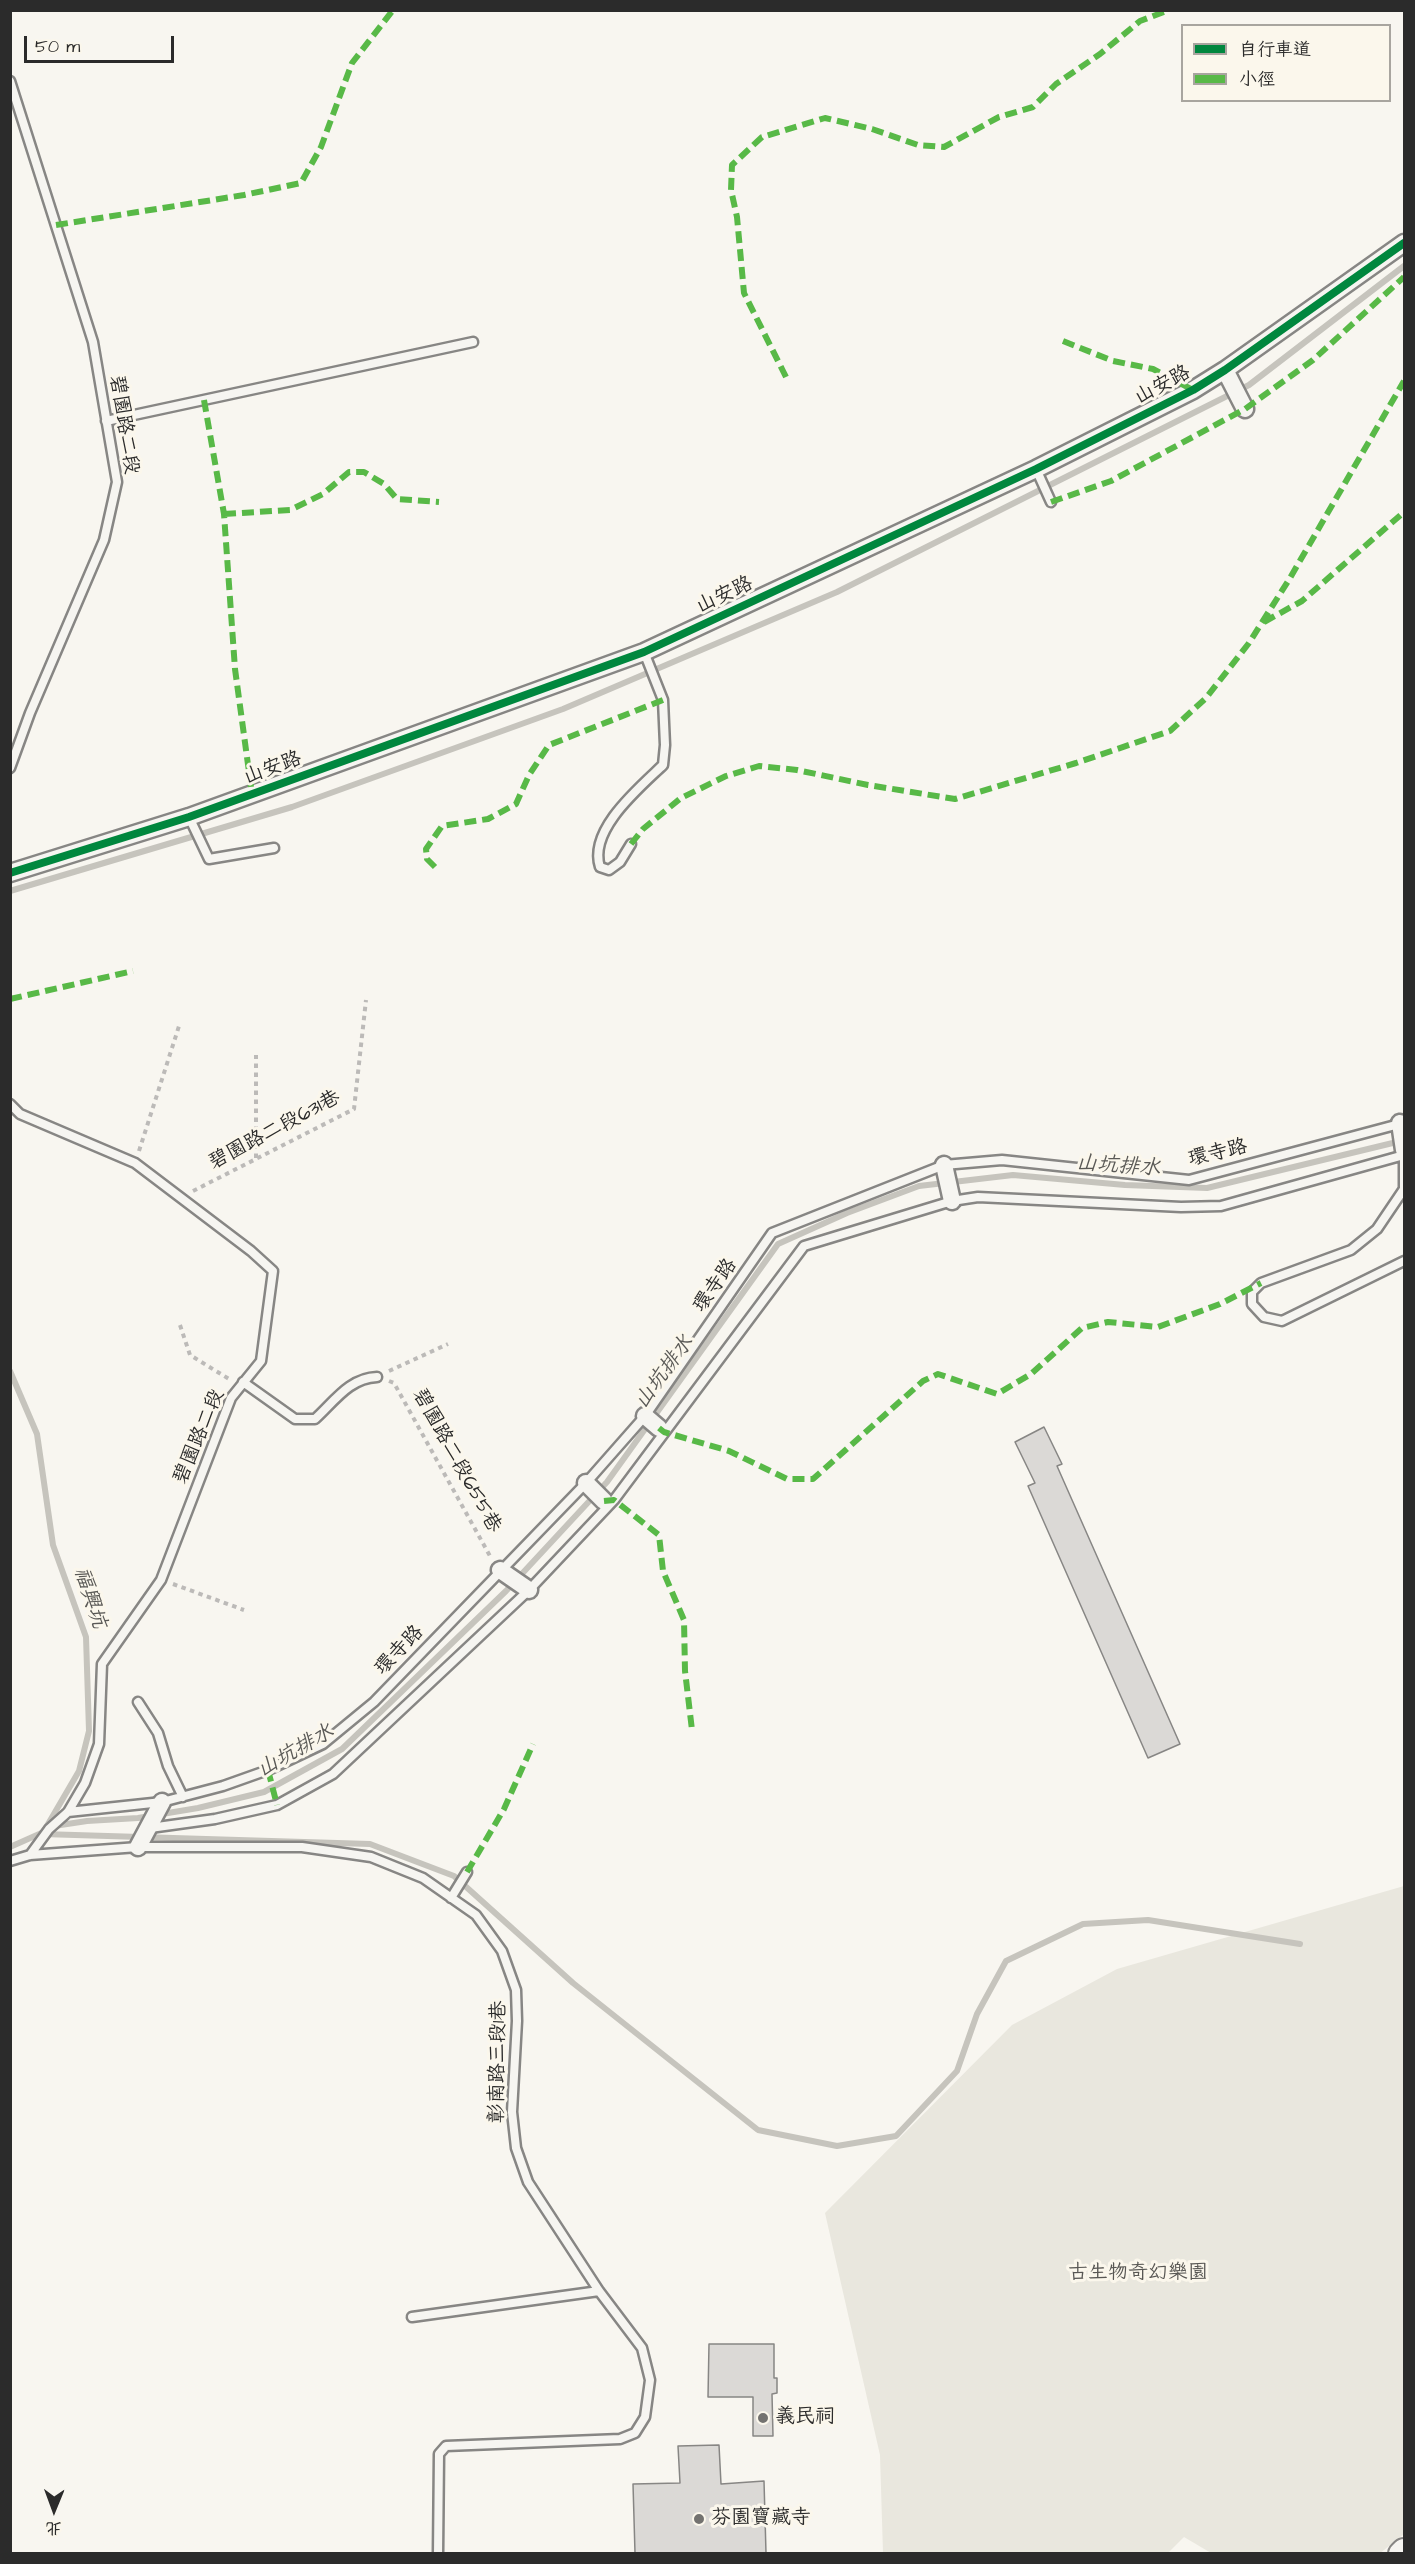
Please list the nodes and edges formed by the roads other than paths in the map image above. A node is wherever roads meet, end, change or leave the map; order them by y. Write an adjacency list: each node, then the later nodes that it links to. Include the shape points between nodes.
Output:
1 (10, 81): 6 (lane, 碧園路二段, via 93,342)
2 (1402, 250): 4 (street, 山安路)
3 (473, 342): 6 (lane)
4 (1225, 370): 5 (street); 7 (street, 山安路)
5 (1245, 408)
6 (106, 421): 10 (lane, 碧園路二段, via 117,482 104,540)
7 (1036, 469): 8 (lane); 9 (street, 山安路)
8 (1051, 502)
9 (644, 652): 11 (street, 山安路); 12 (lane, via 663,700 663,765 619,807 602,842 597,858 600,867 609,870 620,862)
10 (10, 768)
11 (189, 818): 13 (lane, via 209,858); 14 (street, 山安路)
12 (631, 844)
13 (274, 848)
14 (10, 873)
15 (10, 1104): 20 (lane, 碧園路二段, via 20,1114 135,1163 273,1271 261,1361)
16 (1403, 1140): 17 (lane, 環寺路, via 1189,1180 1002,1160); 17 (lane, 環寺路, via 1221,1206 978,1197); 18 (lane, via 1404,1189 1377,1229 1351,1250 1261,1283 1252,1293 1252,1304 1264,1317 1282,1322)
17 (947, 1180): 21 (lane, 環寺路, via 772,1233 651,1420 595,1492); 22 (lane, 環寺路, via 804,1246 614,1500)
18 (1404, 1261)
19 (377, 1377): 20 (lane, via 366,1377 344,1389 315,1419 295,1419)
20 (243, 1382): 26 (lane, 碧園路二段, via 231,1398 161,1580 102,1664 99,1744 85,1783)
21 (506, 1573): 22 (street); 24 (lane, 環寺路, via 374,1702 323,1744 268,1770)
22 (528, 1589): 27 (lane, 環寺路, via 333,1774 277,1805)
23 (138, 1702): 24 (lane, via 158,1733)
24 (183, 1797): 25 (lane, 環寺路)
25 (162, 1802): 26 (lane, 環寺路); 27 (street)
26 (68, 1812): 29 (lane, 碧園路二段, via 48,1829)
27 (150, 1828): 28 (street)
28 (138, 1847): 29 (lane, 彰南路三段1巷); 32 (lane, 彰南路三段1巷, via 302,1847 371,1857 423,1878)
29 (30, 1855): 30 (lane, 彰南路三段1巷)
30 (10, 1861)
31 (467, 1872): 32 (lane)
32 (452, 1898): 33 (lane, 彰南路三段1巷, via 476,1915 502,1951 511,1972 517,2010 512,2112 516,2148 528,2182)
33 (599, 2291): 34 (lane); 36 (lane, 彰南路三段1巷, via 642,2348 650,2380 642,2425 620,2439 446,2446 439,2454)
34 (412, 2317)
35 (1404, 2551): 37 (street)
36 (438, 2553)
37 (1401, 2553)

